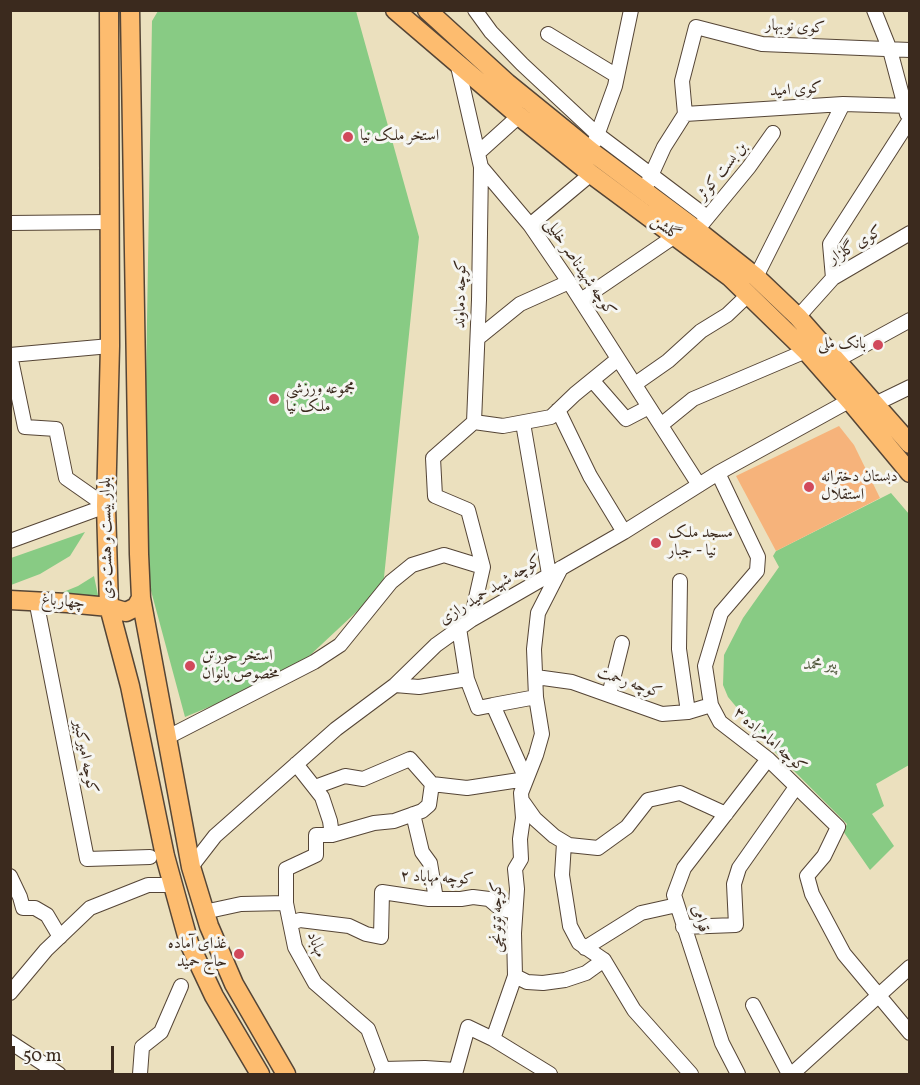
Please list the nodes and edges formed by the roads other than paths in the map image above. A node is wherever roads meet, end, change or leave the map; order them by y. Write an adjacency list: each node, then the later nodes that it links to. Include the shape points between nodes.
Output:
1 (109, 10): 27 (main road, بلوار بیست و هشت دی)
2 (130, 10): 41 (main road, بلوار بیست و هشت دی)
3 (395, 10): 12 (main road, گلشن)
4 (427, 10): 8 (main road, گلشن)
5 (475, 10): 20 (street, via 522,64)
6 (631, 10): 13 (street)
7 (874, 10): 10 (street)
8 (440, 18): 21 (main road, گلشن, via 507,83)
9 (548, 34): 13 (street)
10 (890, 50): 11 (street); 15 (street); 16 (street, کوی نوبهار, via 762,44 696,27 682,81)
11 (909, 50)
12 (457, 62): 17 (main road, گلشن); 22 (street, کوچه شهیدناصر خلیلی)
13 (617, 76): 20 (street)
14 (843, 104): 15 (street, کوی امید); 16 (street, کوی امید); 33 (street)
15 (907, 106): 18 (street)
16 (685, 114): 25 (street)
17 (519, 116): 22 (street); 24 (main road, گلشن)
18 (909, 121): 34 (street, via 830,244)
19 (773, 133): 29 (street, بن بست کوثر)
20 (597, 134): 21 (street); 25 (street)
21 (592, 152): 26 (main road, گلشن)
22 (478, 153): 23 (street, کوچه شهیدناصر خلیلی)
23 (481, 167): 30 (street, کوچه شهیدناصر خلیلی); 40 (street, کوچه دماوند)
24 (591, 174): 30 (street); 32 (main road, گلشن)
25 (652, 174): 26 (street); 29 (street)
26 (644, 191): 29 (main road, گلشن)
27 (110, 222): 28 (street); 42 (main road, بلوار بیست و هشت دی)
28 (10, 223)
29 (703, 224): 33 (main road, گلشن)
30 (530, 225): 35 (street, کوچه شهیدناصر خلیلی)
31 (909, 233): 34 (street, کوی گلزار)
32 (675, 236): 36 (main road, گلشن); 37 (street)
33 (756, 277): 38 (main road, گلشن)
34 (833, 278): 38 (street, کوی گلزار)
35 (569, 282): 37 (street, کوچه شهیدناصر خلیلی); 40 (street, via 520,304)
36 (748, 295): 43 (main road, گلشن); 48 (street, via 668,361)
37 (581, 300): 45 (street, کوچه شهیدناصر خلیلی)
38 (798, 317): 46 (main road, گلشن)
39 (909, 320): 46 (street)
40 (478, 338): 53 (street, کوچه دماوند)
41 (135, 342): 42 (main road, via 123,351); 63 (main road, بلوار بیست و هشت دی)
42 (110, 346): 44 (street); 60 (main road, بلوار بیست و هشت دی)
43 (806, 351): 50 (main road, گلشن); 55 (street, via 693,399)
44 (11, 355): 60 (street, via 25,427 56,429 66,478)
45 (618, 359): 47 (street); 48 (street, کوچه شهیدناصر خلیلی)
46 (837, 360): 50 (main road, گلشن)
47 (592, 380): 51 (street, via 626,419); 52 (street)
48 (634, 383): 51 (street, کوچه شهیدناصر خلیلی)
49 (909, 387): 50 (street, کوچه شهید حمید رازی)
50 (863, 399): 56 (main road, گلشن); 57 (street, کوچه شهید حمید رازی); 58 (main road, گلشن)
51 (649, 407): 55 (street, کوچه شهیدناصر خلیلی)
52 (558, 410): 54 (street, via 551,417); 61 (street, via 590,476)
53 (474, 422): 54 (street, via 503,426); 65 (street, via 433,458 435,496 468,510)
54 (523, 423): 66 (street)
55 (661, 425): 59 (street, کوچه شهیدناصر خلیلی)
56 (909, 444)
57 (718, 473): 59 (street, کوچه شهید حمید رازی); 82 (street, کوچه امامزاده ۳, via 758,557 757,571 721,613 705,666)
58 (909, 473)
59 (699, 485): 61 (street, کوچه شهید حمید رازی)
60 (106, 506): 62 (street); 64 (main road, بلوار بیست و هشت دی)
61 (624, 532): 66 (street, کوچه شهید حمید رازی)
62 (10, 541)
63 (139, 554): 64 (main road, via 125,547); 68 (main road, بلوار بیست و هشت دی)
64 (108, 559): 71 (main road, بلوار بیست و هشت دی)
65 (483, 567): 72 (street); 84 (street, via 444,555 412,565 391,582 340,645)
66 (555, 571): 72 (street, کوچه شهید حمید رازی); 74 (street, via 538,613)
67 (680, 581): 83 (street, via 679,648)
68 (141, 598): 71 (main road, چهارباغ, via 136,607 126,612); 76 (main road, بلوار بیست و هشت دی)
69 (14, 599): 70 (main road, چهارباغ)
70 (36, 600): 71 (main road, چهارباغ); 96 (street, کوچه امیرکبیر, via 87,859)
71 (109, 607): 78 (main road, بلوار بیست و هشت دی)
72 (465, 624): 75 (street); 77 (street, کوچه شهید حمید رازی, via 436,645)
73 (622, 643): 79 (street)
74 (536, 677): 79 (street, کوچه رحمت, via 572,682); 80 (street)
75 (467, 680): 77 (street, via 419,687); 81 (street, via 478,708)
76 (156, 681): 78 (main road); 84 (main road, بلوار بیست و هشت دی)
77 (395, 685): 86 (street, کوچه شهید حمید رازی)
78 (130, 686): 99 (main road, بلوار بیست و هشت دی)
79 (609, 695): 83 (street, کوچه رحمت, via 662,714)
80 (536, 697): 81 (street); 87 (street, via 542,734)
81 (493, 705): 87 (street)
82 (711, 705): 83 (street, کوچه رحمت); 85 (street, کوچه امامزاده ۳, via 720,722)
83 (688, 712)
84 (166, 738): 97 (main road, بلوار بیست و هشت دی)
85 (768, 759): 90 (street, کوچه امامزاده ۳); 93 (street, قوامی)
86 (296, 764): 89 (street); 97 (street, کوچه شهید حمید رازی, via 215,836)
87 (526, 779): 88 (street, via 467,788); 91 (street)
88 (432, 784): 89 (street, via 410,759 363,779 345,776); 92 (street, via 429,805)
89 (315, 787): 94 (street, via 322,797)
90 (796, 787): 106 (street, via 739,868 734,884 736,926); 114 (street, کوچه امامزاده ۳, via 838,827 824,856 807,876 812,894 844,954)
91 (521, 796): 95 (street, via 535,819); 104 (street, کوچه توتونچی, via 521,859 515,868)
92 (413, 814): 94 (street); 100 (street, via 422,852 430,863)
93 (726, 814): 95 (street, via 680,793 648,800 627,827 598,848); 102 (street, قوامی, via 684,868 674,895)
94 (332, 835): 101 (street, مهاباد, via 316,836 316,855 286,869)
95 (564, 843): 108 (street, via 562,875 570,926)
96 (150, 857)
97 (190, 867): 103 (main road, بلوار بیست و هشت دی)
98 (10, 876): 107 (street, via 23,909 35,908 47,915)
99 (173, 885): 107 (street, via 148,885 113,897 90,908); 123 (main road, بلوار بیست و هشت دی, via 189,943 214,996)
100 (436, 899): 104 (street, کوچه مهاباد ۲, via 489,899 501,909); 105 (street, کوچه مهاباد ۲, via 382,892 381,937 349,926 300,920)
101 (286, 903): 103 (street, via 241,904); 105 (street, مهاباد)
102 (677, 905): 106 (street, قوامی); 108 (street, via 641,913)
103 (204, 912): 124 (main road, بلوار بیست و هشت دی, via 234,984)
104 (515, 912): 111 (street, کوچه توتونچی)
105 (291, 923): 119 (street, مهاباد, via 295,947 315,982 368,1029)
106 (684, 927): 127 (street, قوامی, via 722,1043)
107 (60, 937): 113 (street)
108 (585, 948): 109 (street)
109 (604, 960): 111 (street, via 586,973 565,980 527,982); 126 (street, via 634,1010)
110 (909, 967): 114 (street)
111 (515, 976): 117 (street, کوچه توتونچی)
112 (181, 986): 122 (street, via 161,1032 142,1047)
113 (10, 993)
114 (878, 997): 116 (street); 128 (street)
115 (753, 1005): 128 (street)
116 (909, 1033)
117 (494, 1039): 120 (street, via 468,1027); 125 (street)
118 (10, 1042): 121 (street)
119 (382, 1072): 120 (street, via 425,1068)
120 (455, 1072)
121 (59, 1074)
122 (141, 1074)
123 (260, 1074)
124 (286, 1074)
125 (550, 1074)
126 (691, 1074)
127 (738, 1074)
128 (791, 1074)

